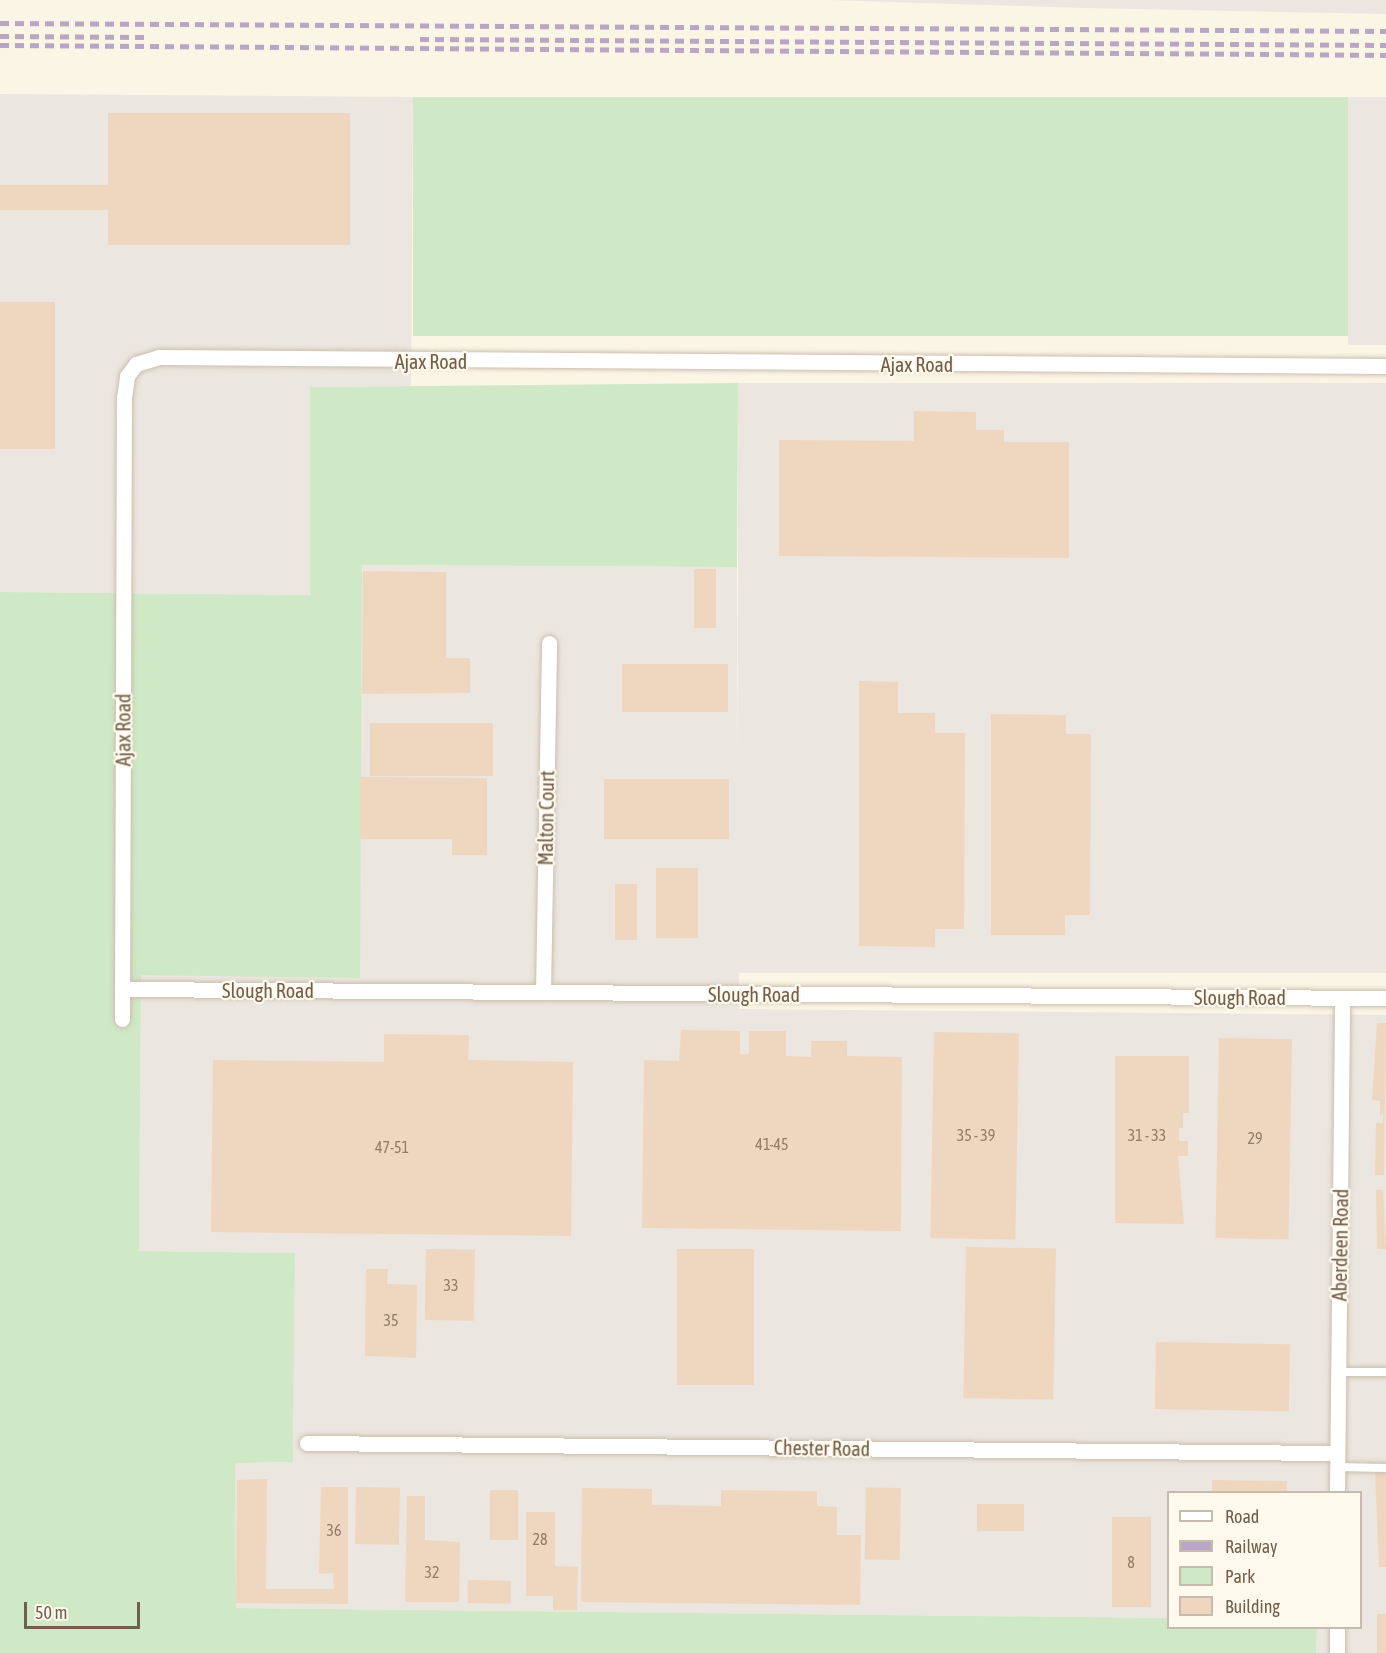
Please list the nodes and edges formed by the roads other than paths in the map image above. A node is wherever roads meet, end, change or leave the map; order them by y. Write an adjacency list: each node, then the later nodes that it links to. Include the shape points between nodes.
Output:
1 (1386, 366): 3 (street, Ajax Road, via 159,357 142,361 130,370 124,398)
2 (549, 643): 4 (street, Malton Court)
3 (122, 989): 4 (street, Slough Road); 7 (street, Ajax Road)
4 (543, 992): 5 (street, Slough Road)
5 (1342, 998): 6 (street, Slough Road); 8 (street, Aberdeen Road)
6 (1386, 998)
7 (122, 1019)
8 (1338, 1372): 9 (lane); 11 (street, Aberdeen Road)
9 (1386, 1372)
10 (307, 1443): 11 (street, Chester Road)
11 (1337, 1460): 12 (lane); 13 (street, Aberdeen Road)
12 (1386, 1468)
13 (1337, 1491)
14 (1337, 1629): 15 (street)
15 (1337, 1653)

